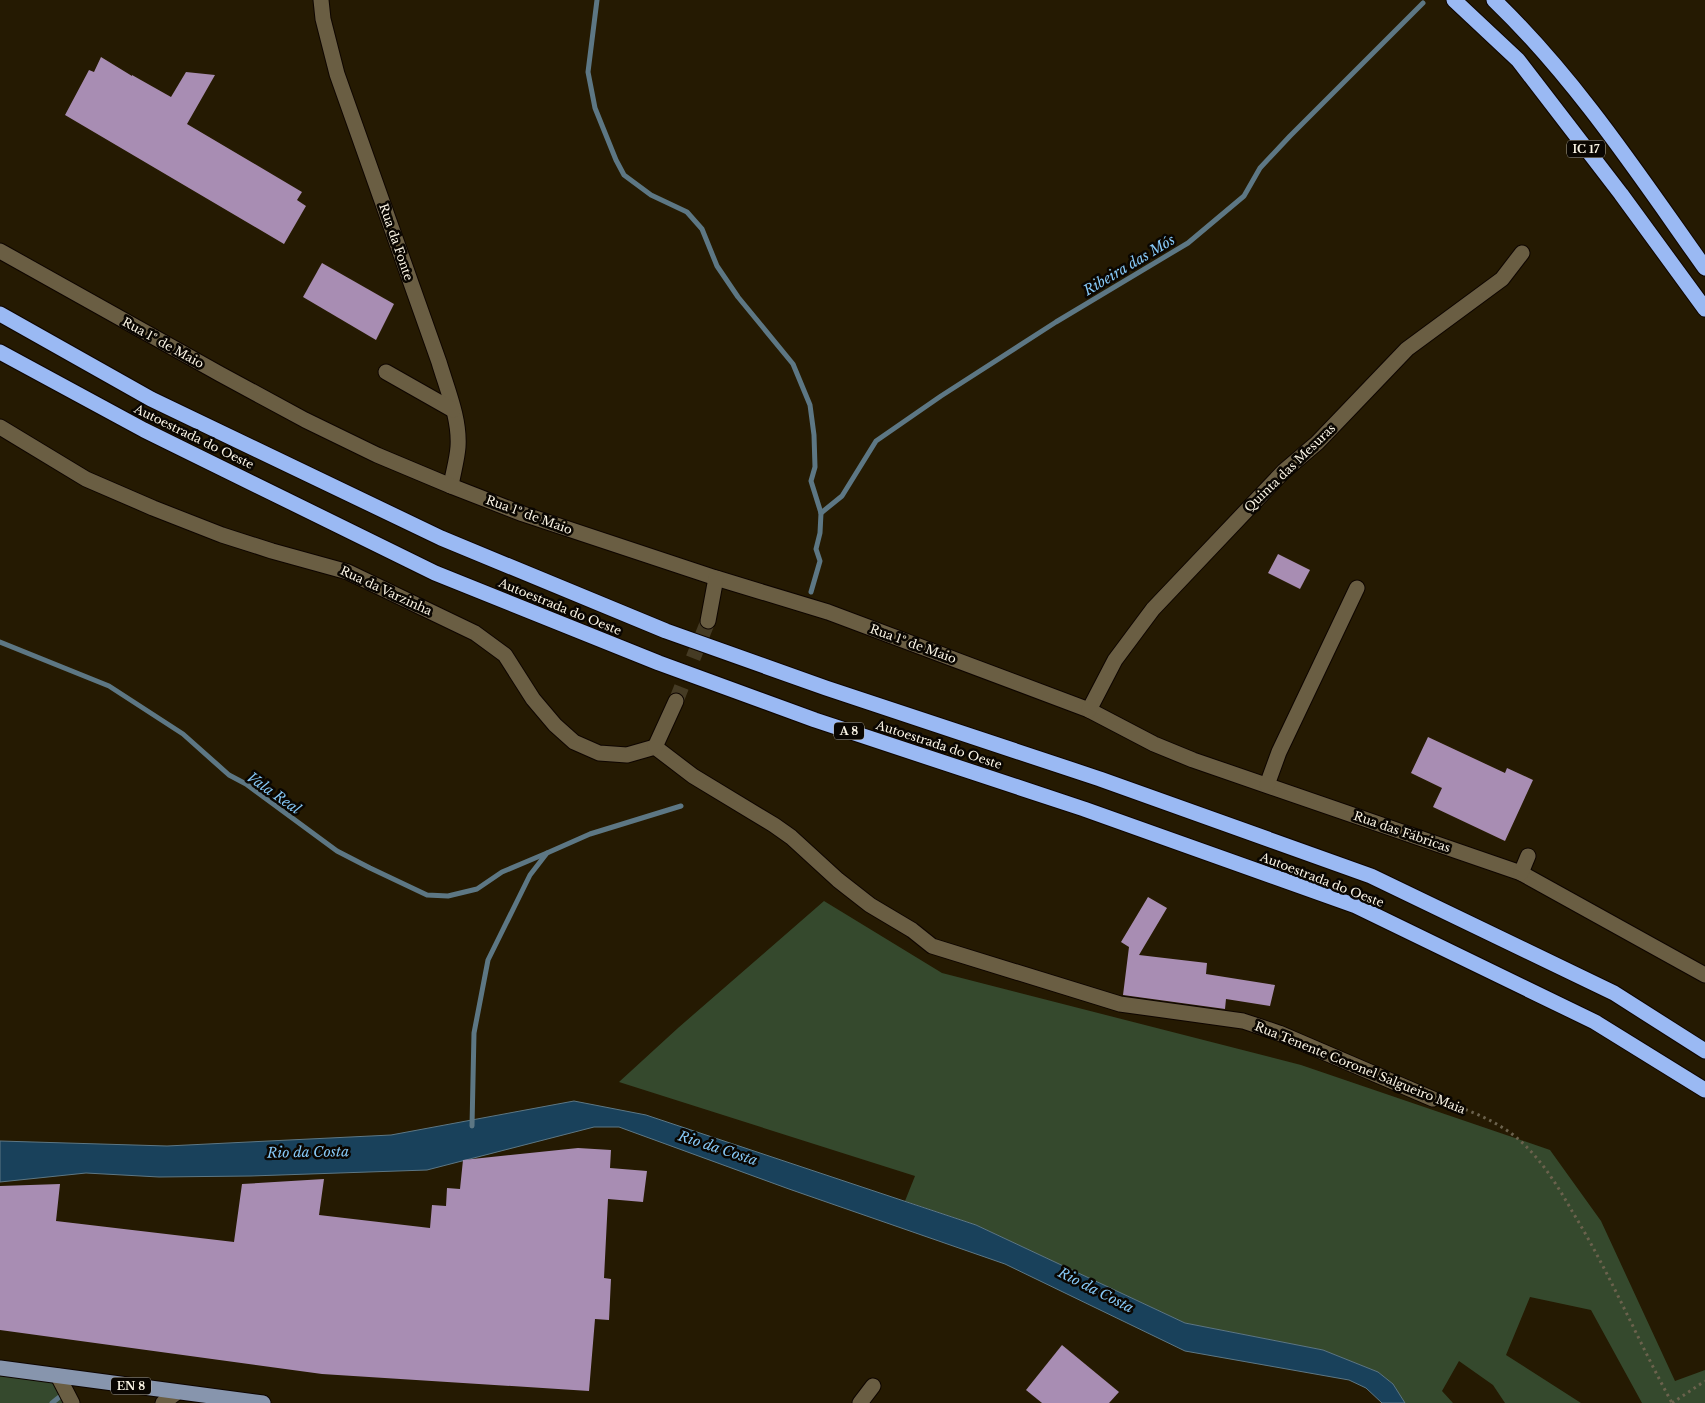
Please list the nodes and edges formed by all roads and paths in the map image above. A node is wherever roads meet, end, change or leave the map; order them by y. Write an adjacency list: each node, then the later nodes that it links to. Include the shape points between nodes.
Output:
1 (321, 0): 11 (street, Rua da Fonte, via 336,74 439,362)
2 (1454, 0): 7 (highway, IC 17, via 1518,60)
3 (1494, 0): 6 (highway, IC 17, via 1560,70)
4 (0, 251): 13 (street, Rua 1º de Maio, via 305,420)
5 (1522, 254): 18 (street, Quinta das Mesuras, via 1502,279 1407,349 1160,601 1114,660)
6 (1705, 268)
7 (1705, 309)
8 (0, 314): 24 (highway, Autoestrada do Oeste, via 151,398 441,538 685,638 1100,779 1371,876 1614,993)
9 (0, 352): 25 (highway, Autoestrada do Oeste / A 8, via 144,430 435,573 659,663 797,713 1084,809 1356,906 1594,1022)
10 (386, 372): 11 (street)
11 (453, 410): 13 (street, Rua da Fonte, via 458,447)
12 (0, 427): 19 (street, Rua da Varzinha, via 86,479 222,535 348,572 475,633 505,655 533,699 554,725 574,742 600,752 627,755)
13 (451, 486): 14 (street, Rua 1º de Maio, via 586,536)
14 (716, 578): 16 (street); 18 (street, Rua 1º de Maio, via 828,612)
15 (1357, 588): 20 (street, via 1279,752)
16 (708, 621)
17 (676, 701): 19 (street)
18 (1089, 710): 20 (street, Rua das Fábricas, via 1154,744)
19 (655, 747): 26 (street, Rua Tenente Coronel Salgueiro Maia, via 693,776 791,837 870,905 932,946 1120,1004 1243,1021 1279,1033)
20 (1267, 785): 22 (street, Rua das Fábricas)
21 (1528, 856): 22 (street)
22 (1522, 873): 23 (street, Rua das Fábricas)
23 (1705, 975)
24 (1705, 1051)
25 (1705, 1090)
26 (1433, 1099): 37 (path, Rua Tenente Coronel Salgueiro Maia, via 1486,1119 1511,1134 1549,1174 1606,1269)
27 (0, 1368): 28 (main road, EN 8)
28 (58, 1376): 31 (main road, EN 8); 33 (street)
29 (1705, 1382): 37 (path, Rua Tenente Coronel Salgueiro Maia)
30 (873, 1386): 36 (street)
31 (176, 1393): 32 (main road, EN 8); 34 (street)
32 (217, 1400): 35 (main road, EN 8)
33 (72, 1403)
34 (163, 1403)
35 (263, 1403)
36 (860, 1403)
37 (1672, 1403)

